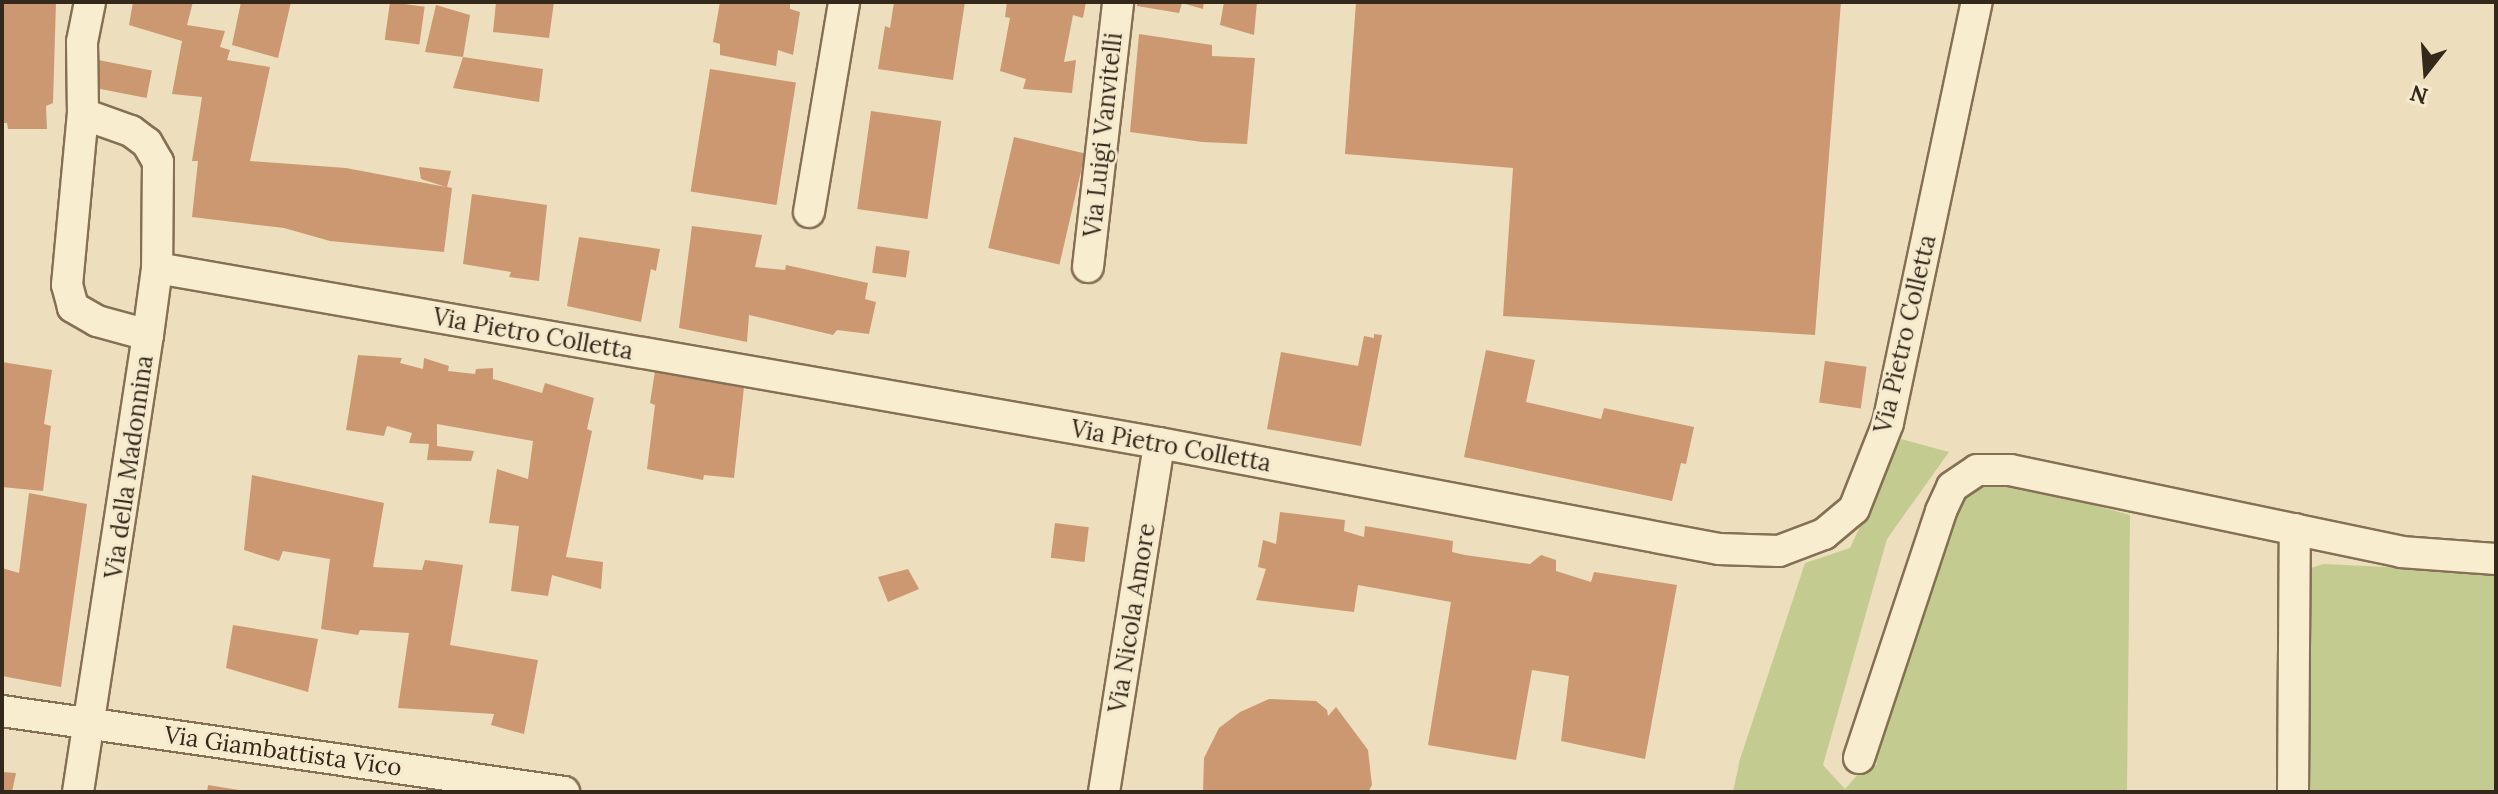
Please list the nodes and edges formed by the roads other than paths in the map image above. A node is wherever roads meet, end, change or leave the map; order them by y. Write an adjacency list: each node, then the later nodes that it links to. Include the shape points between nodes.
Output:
1 (90, 2): 5 (street, Via della Madonnina, via 82,42)
2 (844, 2): 6 (street)
3 (1118, 2): 7 (street, Via Luigi Vanvitelli)
4 (1977, 2): 10 (street, Via Pietro Colletta, via 1888,423 1854,509 1824,534 1779,551 1719,549)
5 (83, 114): 8 (street, via 131,131 147,143 158,162); 9 (street, Via della Madonnina, via 67,285 73,307 97,321)
6 (809, 212)
7 (1088, 267)
8 (157, 268): 9 (street); 10 (street, Via Pietro Colletta)
9 (148, 335): 14 (street, Via della Madonnina)
10 (1159, 443): 19 (street, Via Nicola Amore)
11 (2295, 529): 12 (street, via 2401,552); 15 (street, via 2010,470 1977,470 1952,487 1941,511); 20 (street)
12 (2496, 559)
13 (2, 711): 14 (street, Via Giambattista Vico)
14 (91, 724): 16 (street, Via Giambattista Vico); 17 (street, Via della Madonnina)
15 (1859, 758)
16 (533, 789): 18 (street, Via Giambattista Vico)
17 (78, 792)
18 (564, 792)
19 (1104, 792)
20 (2293, 792)

